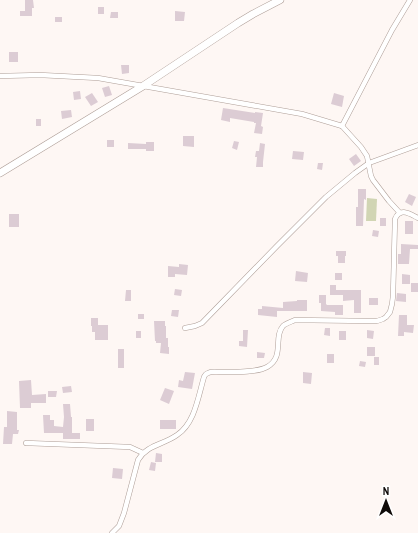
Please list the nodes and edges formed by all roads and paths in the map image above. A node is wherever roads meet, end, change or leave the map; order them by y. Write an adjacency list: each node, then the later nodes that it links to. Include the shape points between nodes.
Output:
1 (280, 0): 4 (street, via 243,20)
2 (410, 0): 5 (street)
3 (0, 76): 4 (street, via 98,78)
4 (143, 86): 5 (street, via 302,114); 8 (street)
5 (342, 126): 7 (street, via 361,147)
6 (418, 145): 7 (street)
7 (369, 163): 9 (street, via 373,180); 11 (street, via 326,197 202,323)
8 (0, 173)
9 (400, 213): 10 (street, via 410,213); 13 (street, via 395,219 393,296 390,312 386,317 377,321 295,320 285,324 281,330 277,355 272,363 261,370 206,373 187,426 177,436)
10 (418, 218)
11 (185, 328)
12 (26, 443): 13 (street, via 130,448)
13 (143, 453): 14 (street, via 138,460 119,526)
14 (112, 533)

